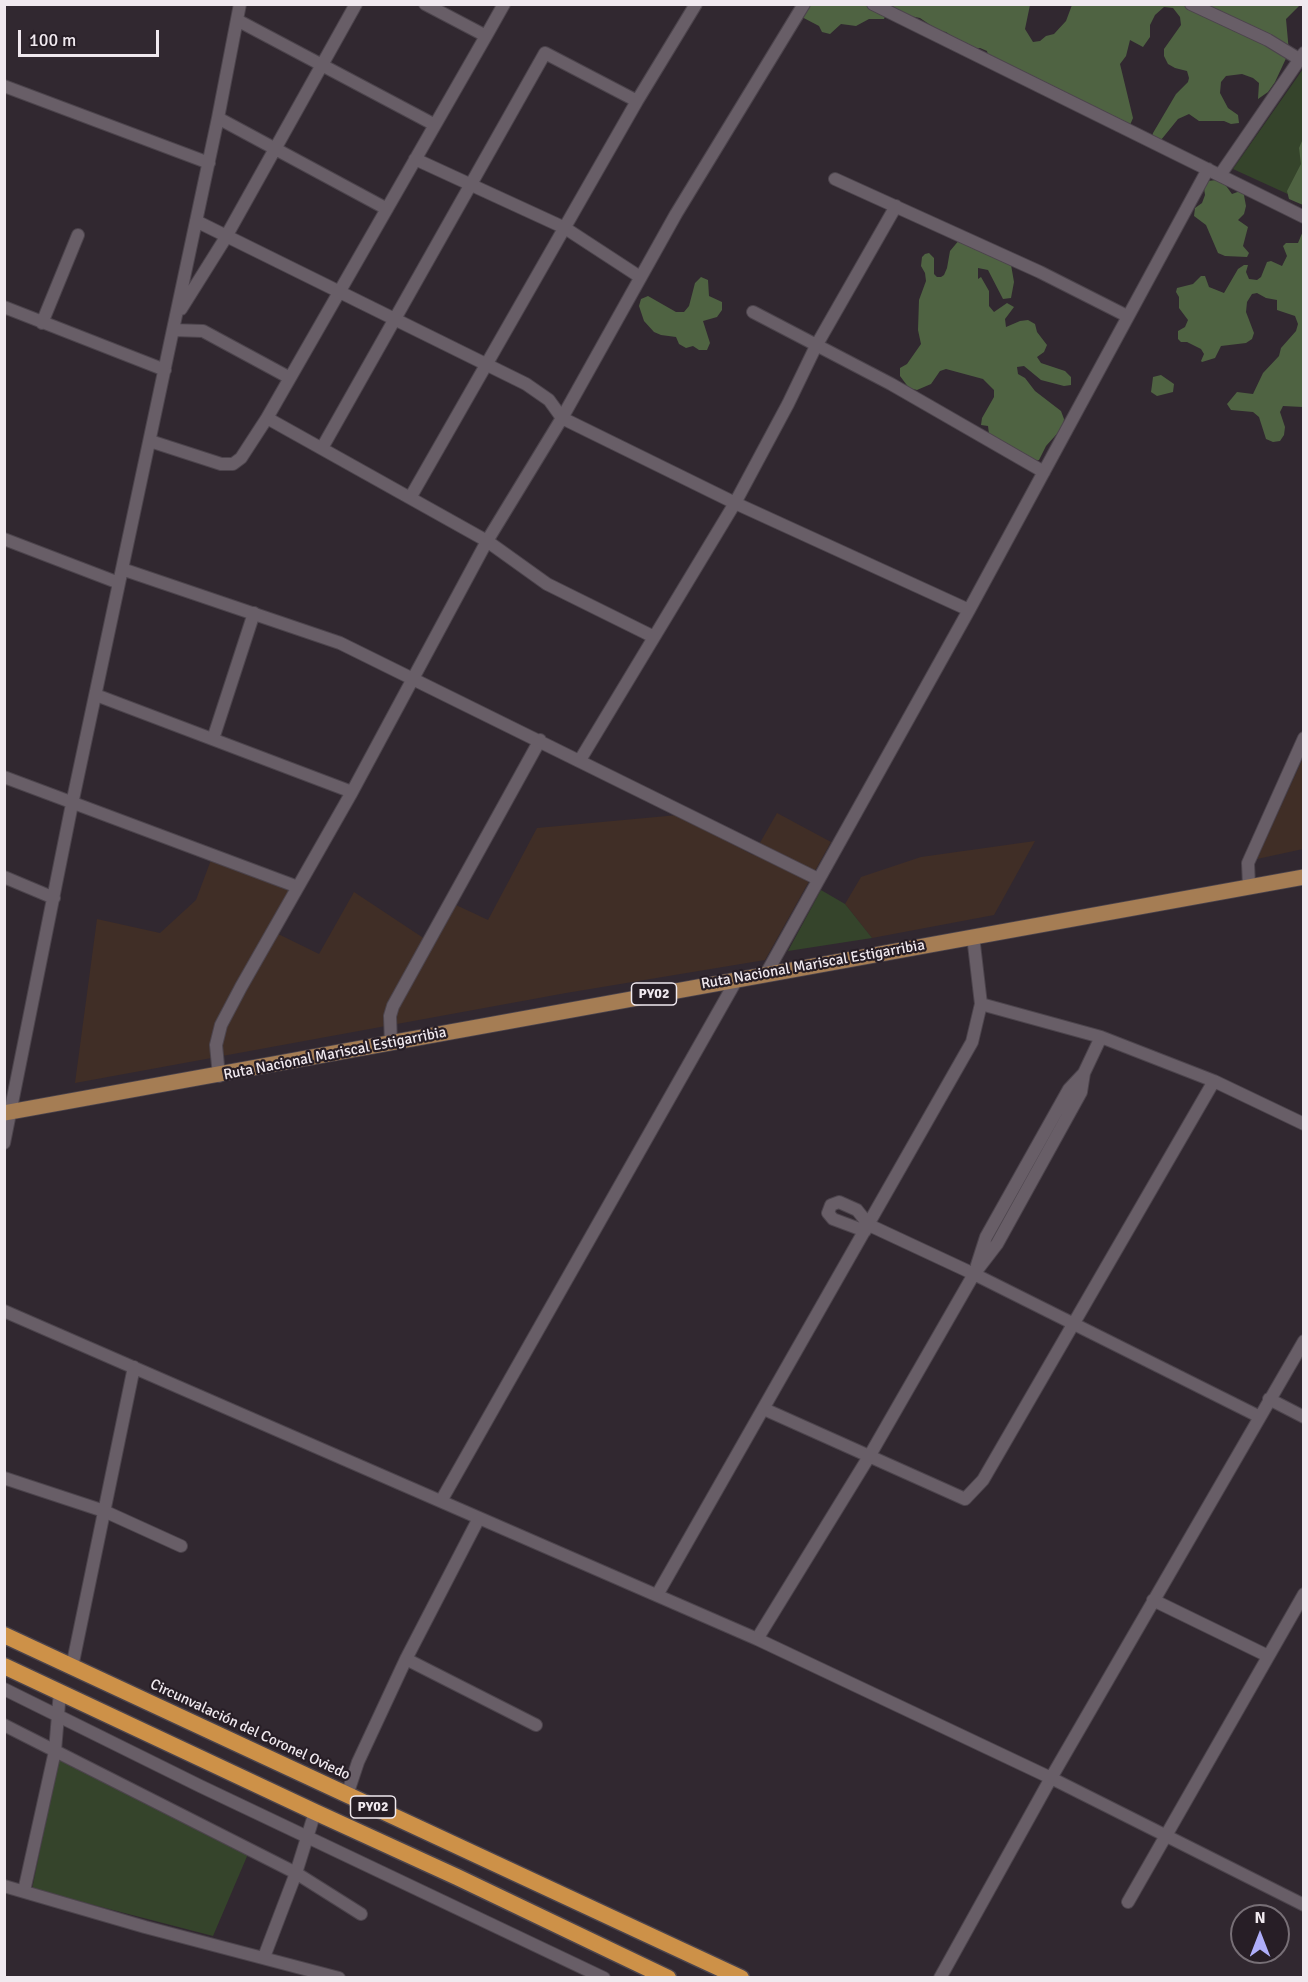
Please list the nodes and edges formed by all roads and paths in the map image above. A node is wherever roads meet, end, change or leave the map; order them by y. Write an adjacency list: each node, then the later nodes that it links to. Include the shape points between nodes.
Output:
1 (240, 4): 9 (street)
2 (356, 4): 12 (street)
3 (425, 4): 10 (street)
4 (504, 4): 10 (street)
5 (696, 4): 14 (street)
6 (804, 4): 31 (street)
7 (873, 4): 20 (street)
8 (1191, 4): 11 (street)
9 (237, 20): 12 (street); 15 (street)
10 (486, 36): 16 (street)
11 (1301, 56): 21 (street)
12 (322, 65): 16 (street); 17 (street)
13 (4, 86): 19 (street)
14 (637, 101): 23 (street, via 545,53); 28 (street)
15 (218, 118): 17 (street); 19 (street)
16 (435, 125): 18 (street)
17 (276, 149): 25 (street); 30 (street)
18 (415, 159): 23 (street); 25 (street)
19 (209, 163): 27 (street)
20 (1208, 169): 21 (street); 35 (street)
21 (1220, 175): 26 (street)
22 (835, 179): 24 (street)
23 (471, 186): 28 (street); 36 (street)
24 (896, 206): 35 (street); 39 (street)
25 (387, 208): 32 (street)
26 (1304, 217)
27 (196, 221): 30 (street); 38 (street)
28 (565, 228): 31 (street); 40 (street)
29 (78, 235): 37 (street)
30 (228, 235): 32 (street); 38 (street)
31 (640, 277): 44 (street)
32 (340, 291): 36 (street); 42 (street)
33 (4, 307): 37 (street)
34 (753, 312): 39 (street)
35 (1127, 316): 47 (street)
36 (396, 319): 40 (street); 46 (street)
37 (42, 323): 41 (street)
38 (175, 324): 41 (street); 42 (street, via 203,331)
39 (816, 346): 47 (street, via 891,384); 49 (street)
40 (487, 364): 44 (street, via 549,400); 48 (street)
41 (165, 370): 45 (street)
42 (290, 378): 43 (street)
43 (267, 418): 45 (street, via 233,464 221,464); 46 (street)
44 (561, 418): 49 (street); 51 (street)
45 (150, 441): 52 (street)
46 (322, 448): 48 (street)
47 (1044, 472): 54 (street)
48 (410, 498): 51 (street)
49 (735, 502): 54 (street); 56 (street)
50 (4, 539): 53 (street)
51 (487, 541): 56 (street, via 547,584); 57 (street)
52 (122, 569): 53 (street); 55 (street)
53 (119, 583): 58 (street)
54 (969, 610): 68 (street)
55 (254, 614): 57 (street, via 340,643); 60 (street)
56 (654, 637): 62 (street)
57 (414, 677): 61 (street); 64 (street)
58 (96, 695): 60 (street); 65 (street)
59 (1304, 738): 69 (street, via 1248,863)
60 (213, 740): 64 (street)
61 (540, 740): 62 (street); 77 (street, via 393,1006)
62 (580, 760): 68 (street)
63 (4, 777): 65 (street)
64 (352, 792): 70 (street)
65 (72, 804): 70 (street); 71 (street)
66 (4, 877): 71 (street)
67 (1304, 877): 69 (main road, Ruta Nacional Mariscal Estigarribia / PY02)
68 (818, 879): 73 (street)
69 (1249, 886): 72 (main road, Ruta Nacional Mariscal Estigarribia / PY02)
70 (298, 887): 78 (street, via 220,1025 216,1045)
71 (54, 898): 80 (street)
72 (973, 936): 73 (main road, Ruta Nacional Mariscal Estigarribia / PY02); 75 (street)
73 (766, 974): 74 (main road, Ruta Nacional Mariscal Estigarribia / PY02)
74 (737, 979): 77 (main road, Ruta Nacional Mariscal Estigarribia / PY02); 95 (street)
75 (981, 1004): 76 (street); 83 (street, via 972,1042)
76 (1101, 1037): 79 (street); 84 (street, via 1084,1073 1069,1089 986,1237)
77 (391, 1044): 78 (main road, Ruta Nacional Mariscal Estigarribia / PY02)
78 (219, 1076): 80 (main road, Ruta Nacional Mariscal Estigarribia / PY02)
79 (1214, 1081): 81 (street); 86 (street)
80 (7, 1113): 82 (street)
81 (1304, 1124)
82 (4, 1143)
83 (867, 1228): 84 (street); 90 (street)
84 (974, 1274): 86 (street); 93 (street)
85 (4, 1311): 88 (street)
86 (1073, 1324): 92 (street); 93 (street, via 983,1480 965,1499)
87 (1304, 1341): 89 (street)
88 (134, 1367): 95 (street); 96 (street)
89 (1269, 1400): 91 (street); 92 (street)
90 (764, 1409): 93 (street); 100 (street)
91 (1304, 1416)
92 (1260, 1417): 101 (street)
93 (870, 1455): 103 (street)
94 (4, 1478): 96 (street)
95 (441, 1501): 97 (street)
96 (104, 1511): 98 (street); 107 (street)
97 (479, 1518): 100 (street); 105 (street)
98 (181, 1546)
99 (1304, 1594): 104 (street)
100 (657, 1595): 103 (street)
101 (1153, 1600): 104 (street); 114 (street)
102 (4, 1635): 107 (highway, Circunvalación del Coronel Oviedo / PY02)
103 (757, 1639): 114 (street)
104 (1268, 1656): 118 (street)
105 (406, 1659): 112 (street); 115 (street, via 358,1762)
106 (4, 1666): 109 (highway, PY02)
107 (72, 1667): 115 (highway, Circunvalación del Coronel Oviedo / PY02)
108 (4, 1689): 110 (street)
109 (60, 1691): 110 (street); 116 (highway, PY02)
110 (58, 1715): 113 (street); 117 (street)
111 (4, 1725): 113 (street)
112 (536, 1725)
113 (55, 1751): 119 (street); 121 (street)
114 (1051, 1778): 118 (street); 130 (street)
115 (347, 1795): 129 (highway, Circunvalación del Coronel Oviedo / PY02)
116 (315, 1812): 117 (street); 128 (highway, PY02)
117 (307, 1836): 119 (street); 127 (street)
118 (1165, 1836): 122 (street); 123 (street)
119 (296, 1873): 124 (street); 125 (street)
120 (4, 1886): 121 (street)
121 (24, 1892): 125 (street, via 145,1928)
122 (1128, 1902)
123 (1304, 1905)
124 (361, 1914)
125 (264, 1957): 126 (street)
126 (339, 1977)
127 (604, 1977)
128 (668, 1977)
129 (741, 1977)
130 (940, 1977)

